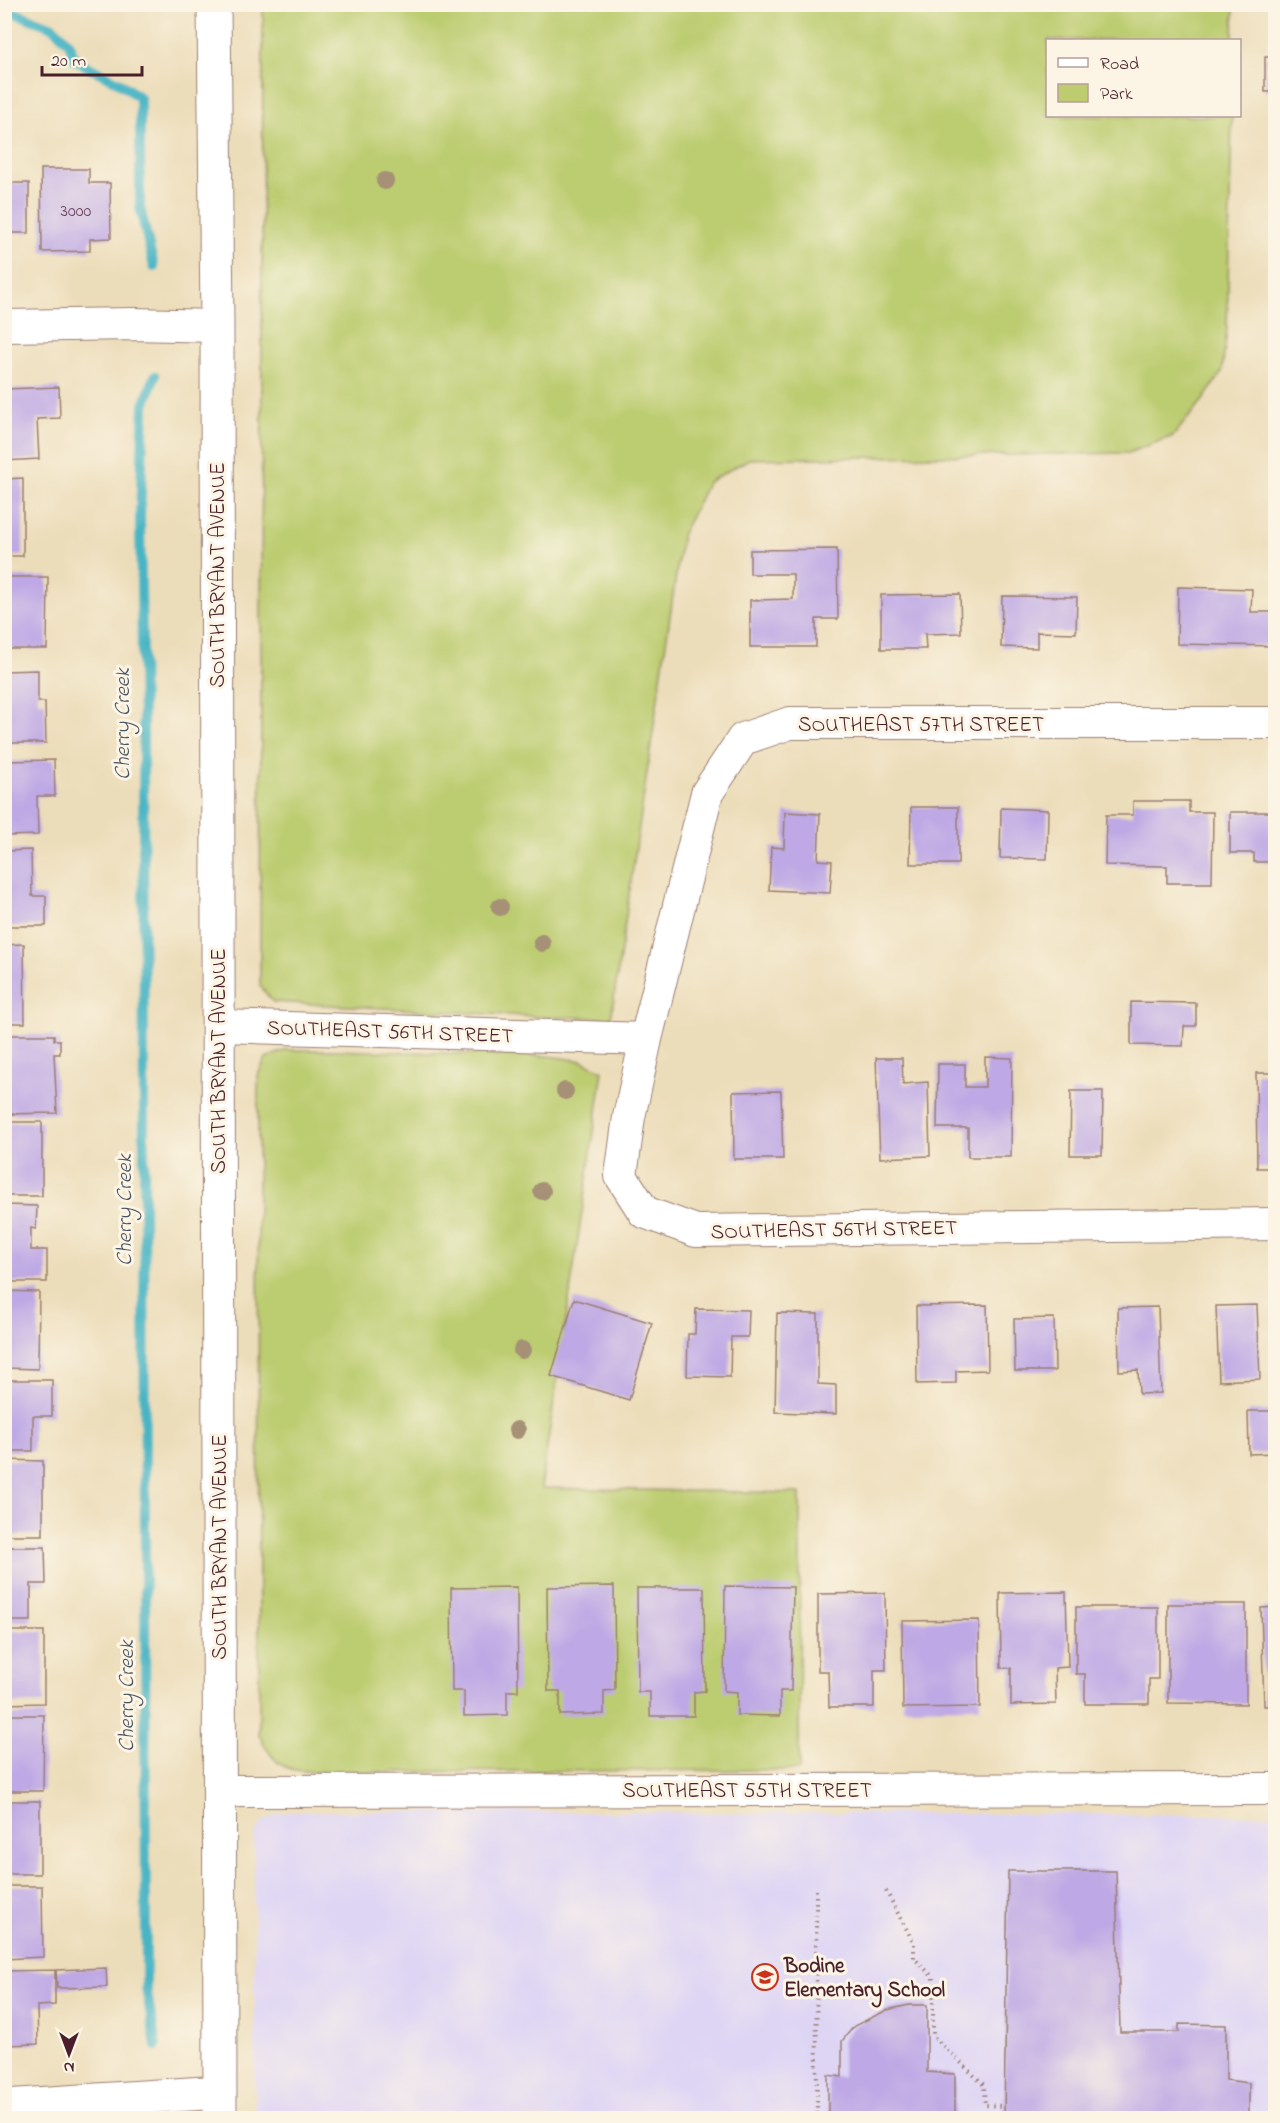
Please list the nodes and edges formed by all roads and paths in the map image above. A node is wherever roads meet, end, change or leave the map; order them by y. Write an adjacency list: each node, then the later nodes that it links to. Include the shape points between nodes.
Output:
1 (214, 4): 3 (main road, SOUTH BRYANT AVENUE)
2 (4, 326): 3 (street)
3 (217, 326): 5 (main road, SOUTH BRYANT AVENUE)
4 (1275, 723): 6 (street, SOUTHEAST 57TH STREET, via 790,723 743,739 707,793)
5 (218, 1026): 6 (street, SOUTHEAST 56TH STREET); 9 (main road, SOUTH BRYANT AVENUE)
6 (646, 1039): 7 (street, SOUTHEAST 56TH STREET, via 621,1176 644,1212 696,1231)
7 (1275, 1224)
8 (1275, 1789): 9 (street, SOUTHEAST 55TH STREET)
9 (219, 1791): 12 (main road, SOUTH BRYANT AVENUE)
10 (816, 1890): 15 (path)
11 (886, 1891): 14 (path, via 914,1943 914,1958 933,1977 933,2036 984,2085 985,2105)
12 (220, 2105): 13 (main road)
13 (4, 2106)
14 (1004, 2106)
15 (817, 2118)

